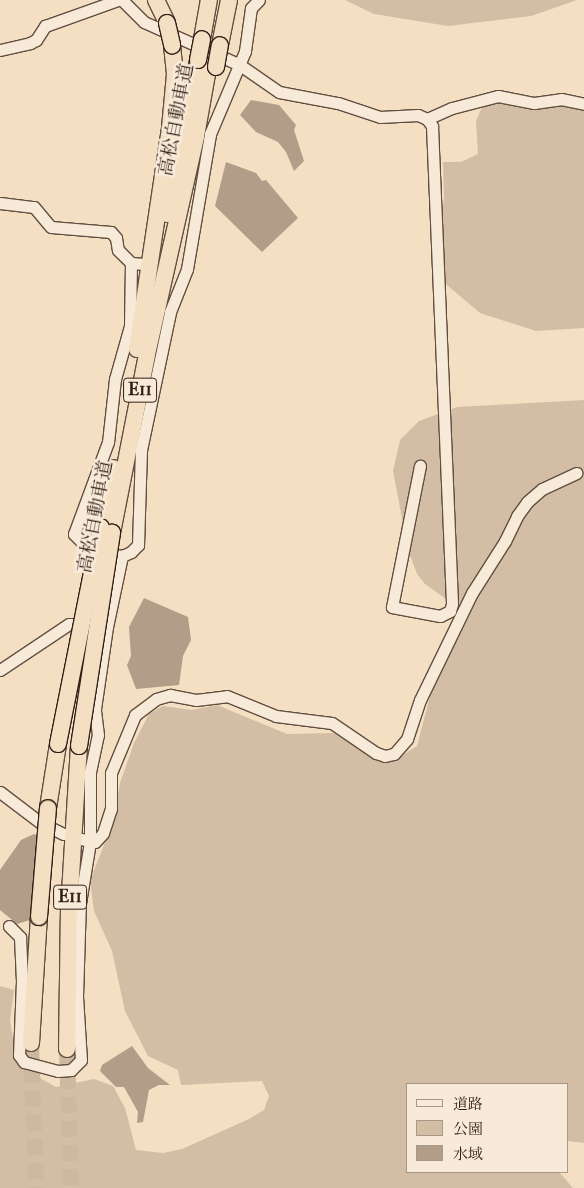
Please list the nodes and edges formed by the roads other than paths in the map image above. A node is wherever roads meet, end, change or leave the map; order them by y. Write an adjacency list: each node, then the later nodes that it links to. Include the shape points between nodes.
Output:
1 (120, 0): 8 (street, via 45,26 36,40 30,43); 10 (street, via 144,22)
2 (156, 0): 14 (highway, bridge, via 167,23 175,74)
3 (209, 0): 7 (highway, 高松自動車道 / E11)
4 (220, 0): 7 (highway, 高松自動車道 / E11)
5 (229, 0): 7 (highway)
6 (259, 0): 10 (street, via 251,8 247,20 245,51)
7 (212, 42): 9 (highway, 高松自動車道 / E11, bridge)
8 (0, 50)
9 (208, 63): 14 (highway, 高松自動車道 / E11); 14 (highway, 高松自動車道 / E11, via 196,136)
10 (240, 66): 12 (street, via 287,95 338,103 380,117 418,115); 19 (street, via 210,134)
11 (584, 104): 12 (street, via 561,99 534,103 498,96 452,108)
12 (427, 119): 20 (street, via 434,141 452,604 450,611 440,616 392,607)
13 (0, 203): 16 (street, via 34,207 51,227 111,232 118,250)
14 (168, 209): 15 (highway); 15 (highway, 高松自動車道 / E11)
15 (162, 244): 22 (highway, 高松自動車道 / E11); 22 (highway, 高松自動車道 / E11, via 137,350)
16 (131, 263): 17 (street); 23 (street, via 130,326 114,386 108,442 74,534 86,546)
17 (144, 264)
18 (173, 268): 19 (street)
19 (187, 269): 23 (street, via 170,312 141,450 138,545)
20 (420, 466)
21 (577, 473): 28 (street, via 542,489 517,516 505,542 472,593 420,700 407,739 394,754 385,756 376,752 332,723 276,716 227,696 196,700 170,696 156,699 135,715 111,773 109,822 103,833)
22 (107, 530): 30 (highway, 高松自動車道 / E11, bridge, via 58,744 48,808); 31 (highway, 高松自動車道 / E11, bridge, via 79,746 70,909)
23 (122, 556): 24 (street)
24 (107, 627): 25 (street, via 69,624); 28 (street, via 95,709 98,735 90,772)
25 (0, 670)
26 (0, 792): 27 (street, via 47,827)
27 (64, 834)
28 (85, 841): 29 (street, via 77,996 81,1060 71,1070 58,1071 24,1062 19,1055 20,937)
29 (9, 926)
30 (31, 1043)
31 (67, 1049)

